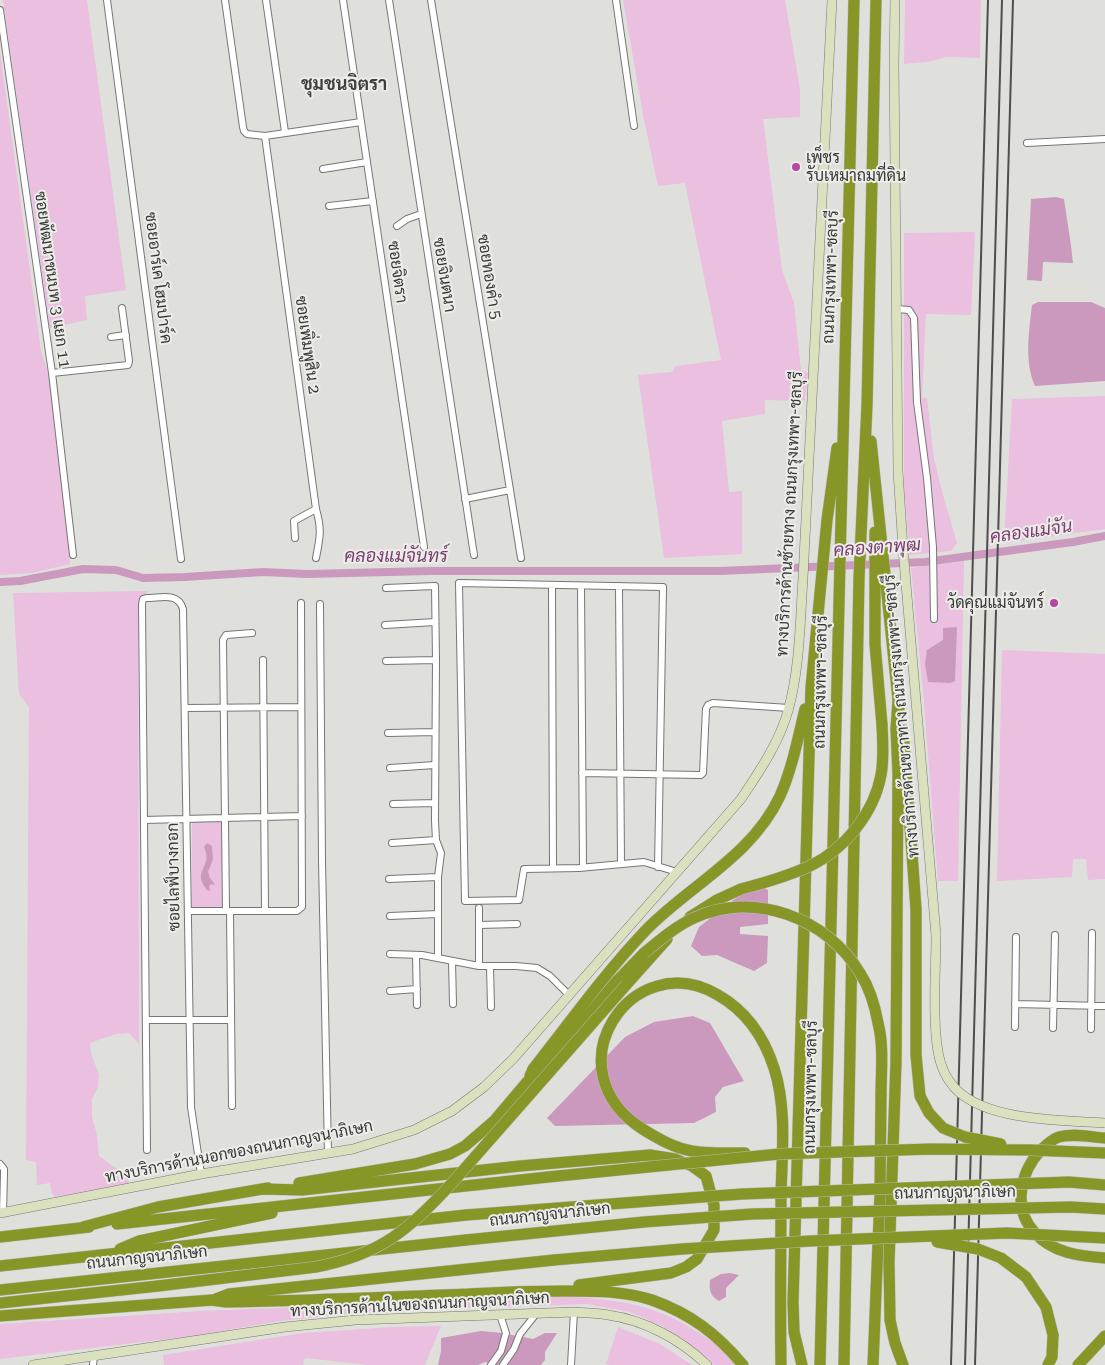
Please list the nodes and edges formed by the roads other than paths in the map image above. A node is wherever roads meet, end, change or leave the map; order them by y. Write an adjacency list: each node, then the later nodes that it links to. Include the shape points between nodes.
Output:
1 (107, 0): 41 (street, ซอยอาร์เค โฮมปาร์ค)
2 (226, 0): 16 (street, via 244,131)
3 (266, 0): 15 (street)
4 (343, 0): 13 (street, ซอยจิตรา)
5 (389, 0): 23 (street, ซอยจินตนา)
6 (431, 0): 32 (street, ซอยทองคำ 5)
7 (616, 0): 14 (street)
8 (832, 0): 62 (main road, ทางบริการด้านซ้ายทาง ถนนกรุงเทพฯ-ชลบุรี, via 805,549 797,664)
9 (854, 0): 30 (highway, ถนนกรุงเทพฯ-ชลบุรี)
10 (876, 0): 31 (highway)
11 (895, 0): 26 (main road, ทางบริการด้านขวาทาง ถนนกรุงเทพฯ-ชลบุรี)
12 (0, 10): 29 (street, ซอยพัฒนาชนบท 3 แยก 11)
13 (361, 122): 15 (street); 19 (street, ซอยจิตรา)
14 (634, 126)
15 (285, 132): 16 (street)
16 (265, 136): 34 (street, ซอยเพิ่มพูสิน 2)
17 (1105, 139): 18 (street)
18 (1027, 143)
19 (367, 162): 20 (street); 21 (street, ซอยจิตรา)
20 (323, 169)
21 (373, 201): 22 (street); 36 (street, ซอยจิตรา)
22 (329, 206)
23 (421, 214): 24 (street); 33 (street, ซอยจินตนา)
24 (397, 226)
25 (122, 308): 27 (street)
26 (897, 309): 49 (street, via 909,310 914,318 917,402 933,547); 122 (main road, ทางบริการด้านขวาทาง ถนนกรุงเทพฯ-ชลบุรี, bridge, via 898,471 936,935 936,1036 942,1064 950,1082 959,1092 998,1112)
27 (126, 335): 28 (street); 29 (street, via 129,361 126,366)
28 (111, 337)
29 (52, 373): 38 (street, ซอยพัฒนาชนบท 3 แยก 11)
30 (844, 399): 56 (highway, via 823,552); 161 (highway, ถนนกรุงเทพฯ-ชลบุรี)
31 (867, 405): 42 (highway); 162 (highway, via 859,578)
32 (510, 490): 33 (street); 40 (street, ซอยทองคำ 5)
33 (465, 499): 37 (street, ซอยจินตนา)
34 (316, 509): 35 (street, via 294,521); 39 (street, ซอยเพิ่มพูสิน 2, via 321,535)
35 (295, 538)
36 (424, 547)
37 (474, 554)
38 (73, 555)
39 (316, 558)
40 (521, 558)
41 (181, 559)
42 (880, 578): 57 (highway); 146 (highway, bridge, via 875,644 882,764 878,789 868,811 827,856 779,878 728,894 677,928 452,1183 408,1227 376,1248 340,1263)
43 (552, 585): 44 (street); 81 (street); 81 (street, via 459,583 464,901 519,900 524,869)
44 (581, 586): 45 (street); 67 (street)
45 (619, 586): 68 (street); 69 (street, via 662,587)
46 (386, 588): 50 (street, via 434,586)
47 (301, 603): 58 (street)
48 (320, 604): 126 (street)
49 (934, 619)
50 (435, 622): 51 (street); 54 (street)
51 (386, 625)
52 (252, 633): 60 (street, via 224,636)
53 (263, 660): 61 (street)
54 (436, 660): 55 (street); 63 (street)
55 (386, 661)
56 (810, 688): 120 (highway, via 787,780 764,823 737,854 663,913 632,944 533,1069); 160 (highway, via 794,1268 794,1332)
57 (898, 701): 125 (highway, bridge, via 907,772 916,908 916,1055 920,1096 929,1113 943,1128 965,1137); 164 (highway, via 896,1062 889,1262 890,1320)
58 (301, 707): 61 (street); 72 (street)
59 (185, 708): 60 (street); 75 (street, ซอยไลฟ์บางกอก); 76 (street, ซอยไลฟ์บางกอก, via 181,602 174,597 146,598 142,604)
60 (225, 708): 61 (street); 74 (street)
61 (264, 708): 73 (street)
62 (788, 708): 69 (street, via 708,705 703,773 696,776); 83 (main road, ทางบริการด้านซ้ายทาง ถนนกรุงเทพฯ-ชลบุรี, via 769,756 741,799)
63 (435, 732): 64 (street); 65 (street)
64 (388, 734)
65 (435, 766): 66 (street); 70 (street)
66 (390, 768)
67 (582, 773): 68 (street); 82 (street)
68 (621, 774): 69 (street); 79 (street)
69 (660, 775): 80 (street)
70 (435, 803): 71 (street); 77 (street)
71 (393, 804)
72 (302, 816): 73 (street); 89 (street, via 302,907 297,911)
73 (264, 817): 74 (street); 89 (street)
74 (226, 818): 75 (street); 88 (street)
75 (187, 819): 76 (street); 87 (street, ซอยไลฟ์บางกอก)
76 (144, 820): 114 (street)
77 (436, 840): 78 (street); 84 (street, via 441,853)
78 (392, 843)
79 (622, 864): 80 (street, via 644,862); 82 (street)
80 (658, 867): 83 (street)
81 (553, 868): 82 (street)
82 (583, 868)
83 (677, 872): 101 (main road, ทางบริการด้านซ้ายทาง ถนนกรุงเทพฯ-ชลบุรี)
84 (438, 877): 85 (street); 90 (street)
85 (388, 879)
86 (479, 908): 93 (street)
87 (188, 911): 88 (street); 116 (street, ซอยไลฟ์บางกอก)
88 (228, 911): 89 (street); 115 (street)
89 (265, 911)
90 (438, 914): 91 (street); 99 (street)
91 (390, 916)
92 (517, 924): 93 (street)
93 (479, 925): 102 (street)
94 (1092, 933): 111 (street)
95 (1055, 936): 110 (street)
96 (1016, 937): 108 (street)
97 (390, 954): 98 (street)
98 (416, 954): 99 (street); 104 (street)
99 (438, 958): 100 (street)
100 (452, 961): 102 (street); 107 (street)
101 (597, 964): 106 (main road, ทางบริการด้านนอกของถนนกาญจนาภิเษก)
102 (479, 966): 103 (street)
103 (490, 966): 106 (street, via 536,968 550,976); 113 (street)
104 (417, 989): 105 (street); 109 (street)
105 (390, 991)
106 (569, 995): 126 (main road, ทางบริการด้านนอกของถนนกาญจนาภิเษก, via 514,1059 452,1111 414,1130 353,1149)
107 (453, 1004)
108 (1015, 1004): 110 (street); 117 (street)
109 (417, 1005)
110 (1053, 1005): 111 (street); 118 (street)
111 (1091, 1006): 112 (street); 119 (street)
112 (1105, 1006)
113 (491, 1007)
114 (146, 1020): 116 (street); 124 (street)
115 (231, 1020): 116 (street); 121 (street)
116 (190, 1021): 130 (street, ซอยไลฟ์บางกอก, via 191,1107)
117 (1015, 1027)
118 (1053, 1028)
119 (1091, 1029)
120 (528, 1082): 132 (highway, via 480,1135 450,1154 415,1164); 163 (highway, bridge, via 551,1061 644,953 694,918 738,907 764,908 810,923 838,944 861,973 879,1025 880,1195)
121 (232, 1106)
122 (1105, 1123)
123 (1105, 1138): 141 (highway, via 1067,1136 1046,1145 1026,1170 1021,1203 1034,1233 1053,1247 1068,1254)
124 (147, 1150)
125 (1031, 1150): 127 (highway, bridge); 128 (highway, bridge, via 931,1149)
126 (328, 1153): 130 (main road, ทางบริการด้านนอกของถนนกาญจนาภิเษก)
127 (1105, 1153)
128 (779, 1154): 133 (highway, bridge); 159 (highway, bridge, via 690,1151 662,1142 629,1121 609,1096 602,1074 603,1043 618,1012 645,990 659,985 699,986 726,999 750,1021 767,1049 774,1070 782,1120)
129 (0, 1164): 135 (street, via 4,1169)
130 (201, 1174): 135 (main road, ทางบริการด้านนอกของถนนกาญจนาภิเษก)
131 (1105, 1185): 140 (highway, ถนนกาญจนาภิเษก, bridge, via 1069,1182 742,1194 466,1215)
132 (263, 1189): 136 (highway, via 158,1207); 144 (highway, via 302,1190 520,1166 650,1156 675,1159 706,1176 714,1205 714,1230 697,1259 686,1267 653,1277)
133 (309, 1203): 136 (highway); 140 (highway, via 139,1241)
134 (1105, 1209): 143 (highway, ถนนกาญจนาภิเษก, bridge, via 752,1214 644,1222)
135 (2, 1213)
136 (83, 1228): 137 (highway)
137 (0, 1238)
138 (901, 1238): 139 (highway, bridge, via 1007,1233); 145 (highway, bridge, via 810,1240 554,1260 229,1294); 165 (highway, bridge, via 978,1249 1001,1258 1026,1277 1049,1316 1053,1335 1052,1357)
139 (1105, 1238)
140 (107, 1254): 142 (highway, ถนนกาญจนาภิเษก)
141 (1105, 1258)
142 (0, 1266)
143 (0, 1290)
144 (528, 1291): 145 (highway, via 320,1300); 158 (highway, via 601,1291 651,1300 696,1320 726,1344)
145 (212, 1300): 150 (highway)
146 (0, 1303)
147 (574, 1312): 148 (main road, ทางบริการด้านในของถนนกาญจนาภิเษก); 156 (street); 157 (main road, ทางบริการด้านในของถนนกาญจนาภิเษก, via 609,1314 633,1320 660,1331)
148 (536, 1314): 149 (main road, ทางบริการด้านในของถนนกาญจนาภิเษก); 155 (street, via 520,1334)
149 (500, 1315): 152 (main road, ทางบริการด้านในของถนนกาญจนาภิเษก, via 355,1320 285,1327); 154 (street, via 506,1332 501,1351)
150 (0, 1316)
151 (1105, 1336): 166 (highway)
152 (93, 1360): 153 (main road, ทางบริการด้านในของถนนกาญจนาภิเษก)
153 (33, 1365)
154 (491, 1365)
155 (503, 1365)
156 (571, 1365)
157 (707, 1365)
158 (743, 1365)
159 (781, 1365)
160 (802, 1365)
161 (820, 1365)
162 (844, 1365)
163 (873, 1365)
164 (903, 1365)
165 (1048, 1365)
166 (1078, 1365)

